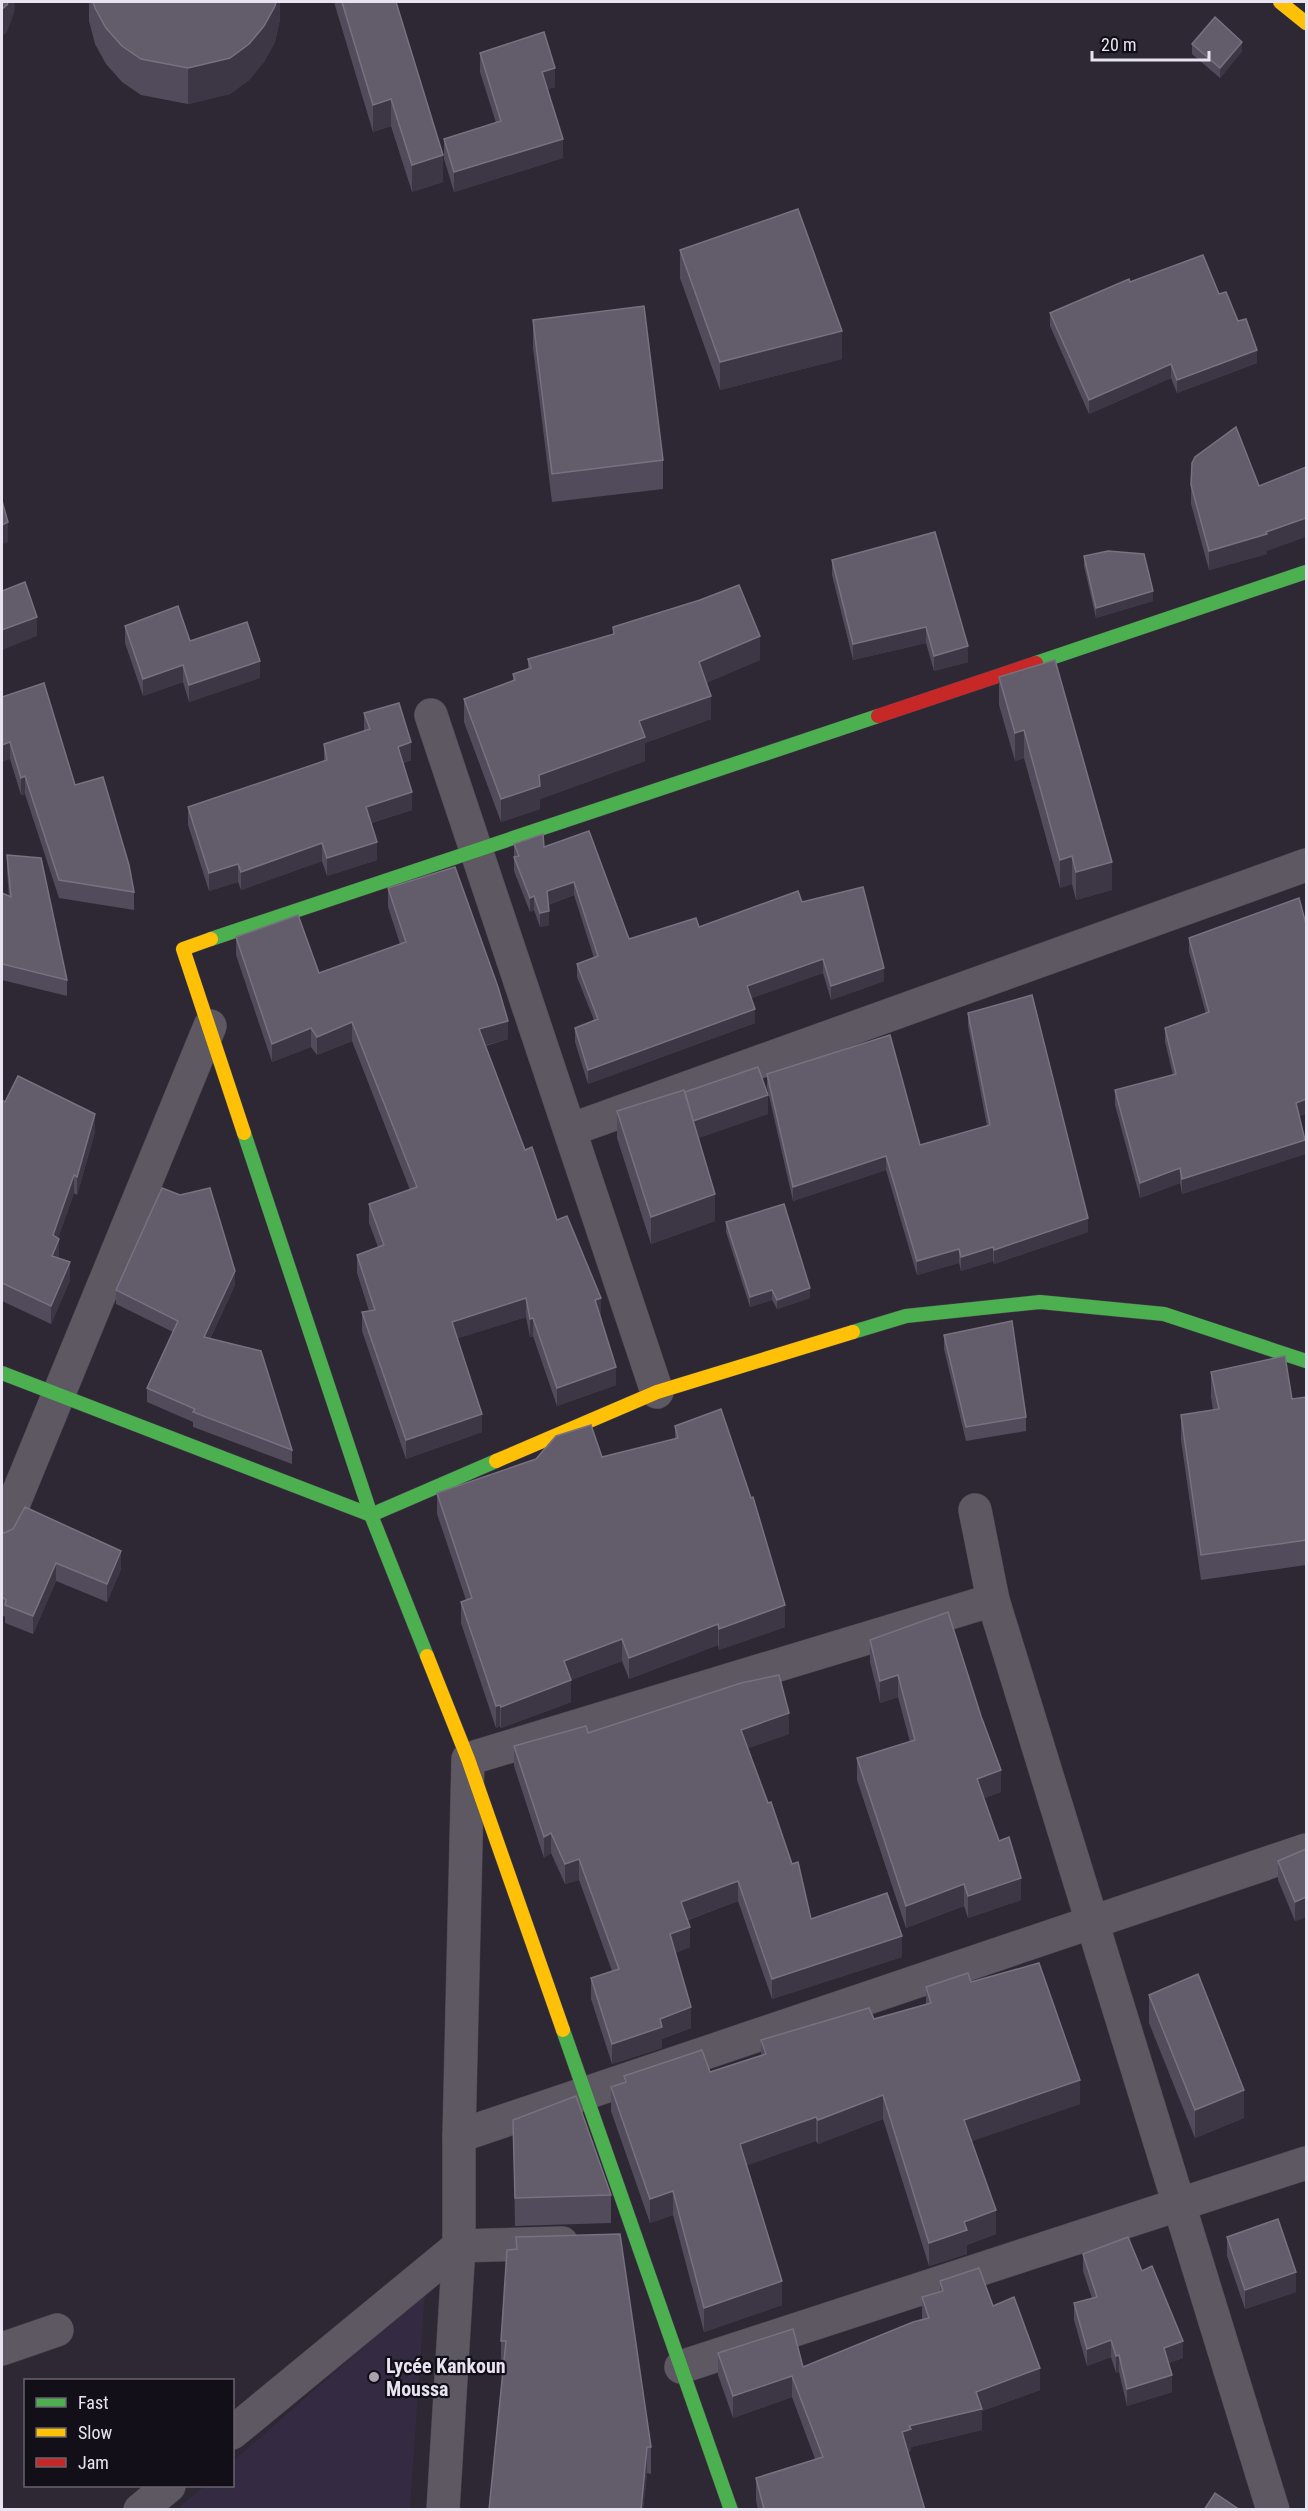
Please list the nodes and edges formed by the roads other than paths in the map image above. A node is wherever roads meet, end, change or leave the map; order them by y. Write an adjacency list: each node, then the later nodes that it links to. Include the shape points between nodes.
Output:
1 (1280, 2): 2 (street)
2 (1306, 23)
3 (1306, 572): 5 (street)
4 (431, 715): 5 (street)
5 (477, 850): 7 (street, via 183,949); 8 (street)
6 (1306, 866): 8 (street)
7 (210, 1026): 12 (street); 14 (street)
8 (570, 1130): 11 (street)
9 (1306, 1361): 11 (street, via 1164,1314 1041,1302 906,1316)
10 (2, 1373): 12 (street)
11 (657, 1392): 14 (street)
12 (58, 1397): 14 (street); 15 (street)
13 (975, 1510): 16 (street)
14 (371, 1515): 17 (street)
15 (2, 1532)
16 (993, 1600): 17 (street); 19 (street)
17 (468, 1759): 20 (street); 21 (street)
18 (1306, 1850): 19 (street)
19 (1092, 1922): 20 (street); 23 (street)
20 (585, 2093): 21 (street); 24 (street)
21 (459, 2136): 25 (street)
22 (1306, 2163): 23 (street)
23 (1179, 2204): 28 (street); 34 (street)
24 (637, 2241): 25 (street); 28 (street)
25 (459, 2246): 29 (street); 32 (street)
26 (57, 2330): 27 (street)
27 (2, 2349)
28 (681, 2367): 33 (street)
29 (234, 2431)
30 (168, 2487): 31 (street)
31 (140, 2510)
32 (443, 2510)
33 (731, 2510)
34 (1273, 2510)

